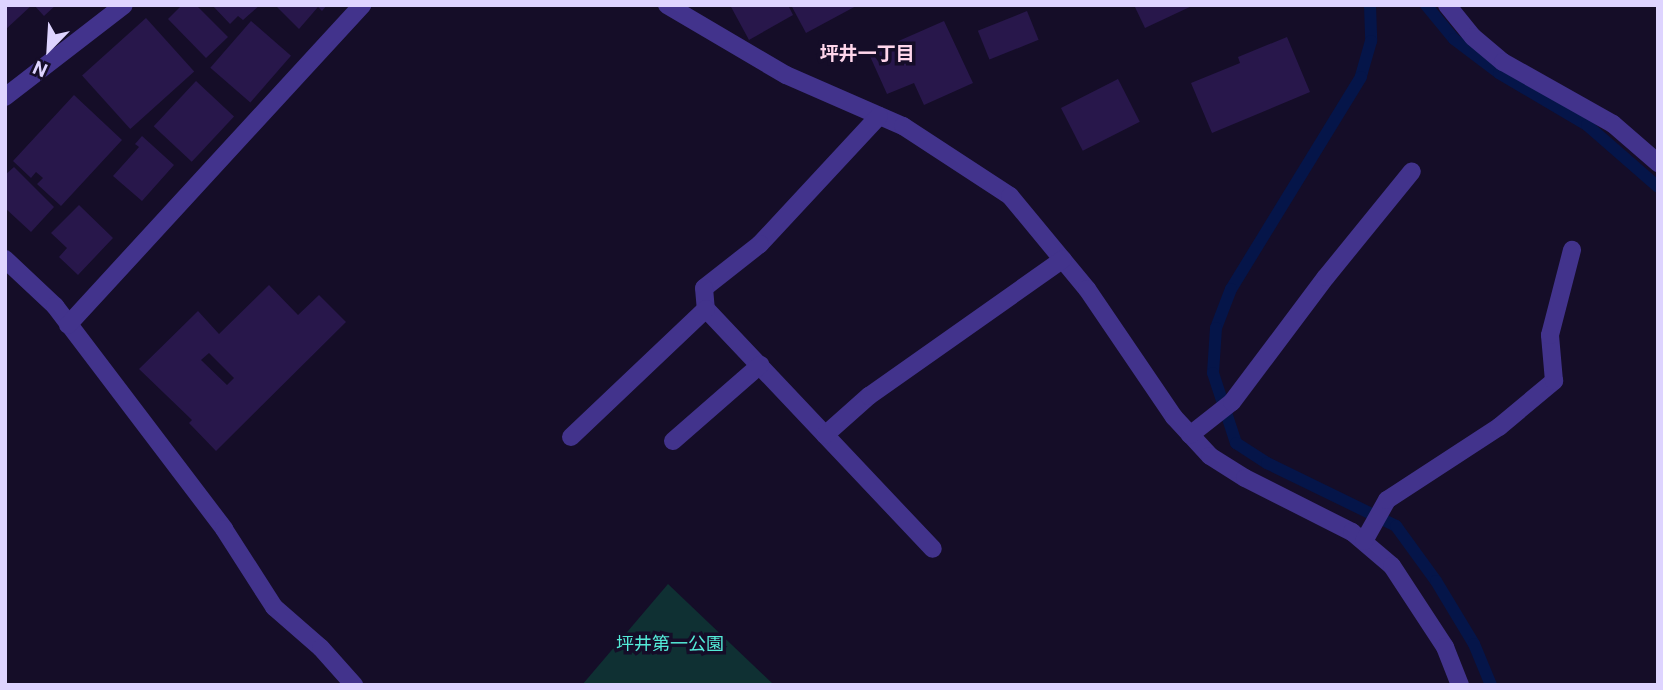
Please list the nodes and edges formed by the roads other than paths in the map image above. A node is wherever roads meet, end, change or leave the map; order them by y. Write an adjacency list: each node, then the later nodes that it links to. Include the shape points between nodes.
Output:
1 (124, 5): 5 (street)
2 (362, 5): 13 (street)
3 (667, 5): 6 (street, via 786,75)
4 (1447, 5): 7 (street, via 1473,37 1503,62 1613,124)
5 (5, 97)
6 (879, 116): 11 (street, via 903,126 1010,196); 12 (street, via 760,244 704,288)
7 (1658, 163)
8 (1412, 171): 15 (street, via 1232,402)
9 (1572, 250): 19 (street, via 1550,335 1554,381 1499,427 1387,500)
10 (5, 259): 13 (street, via 55,306)
11 (1063, 259): 15 (street, via 1174,417); 16 (street, via 869,396)
12 (706, 309): 14 (street); 17 (street)
13 (68, 325): 21 (street, via 224,530 274,607)
14 (760, 365): 16 (street); 18 (street)
15 (1196, 429): 19 (street, via 1210,456)
16 (825, 435): 20 (street)
17 (571, 437)
18 (673, 441)
19 (1365, 540): 22 (street, via 1392,566 1445,647)
20 (933, 550)
21 (354, 685)
22 (1460, 685)

